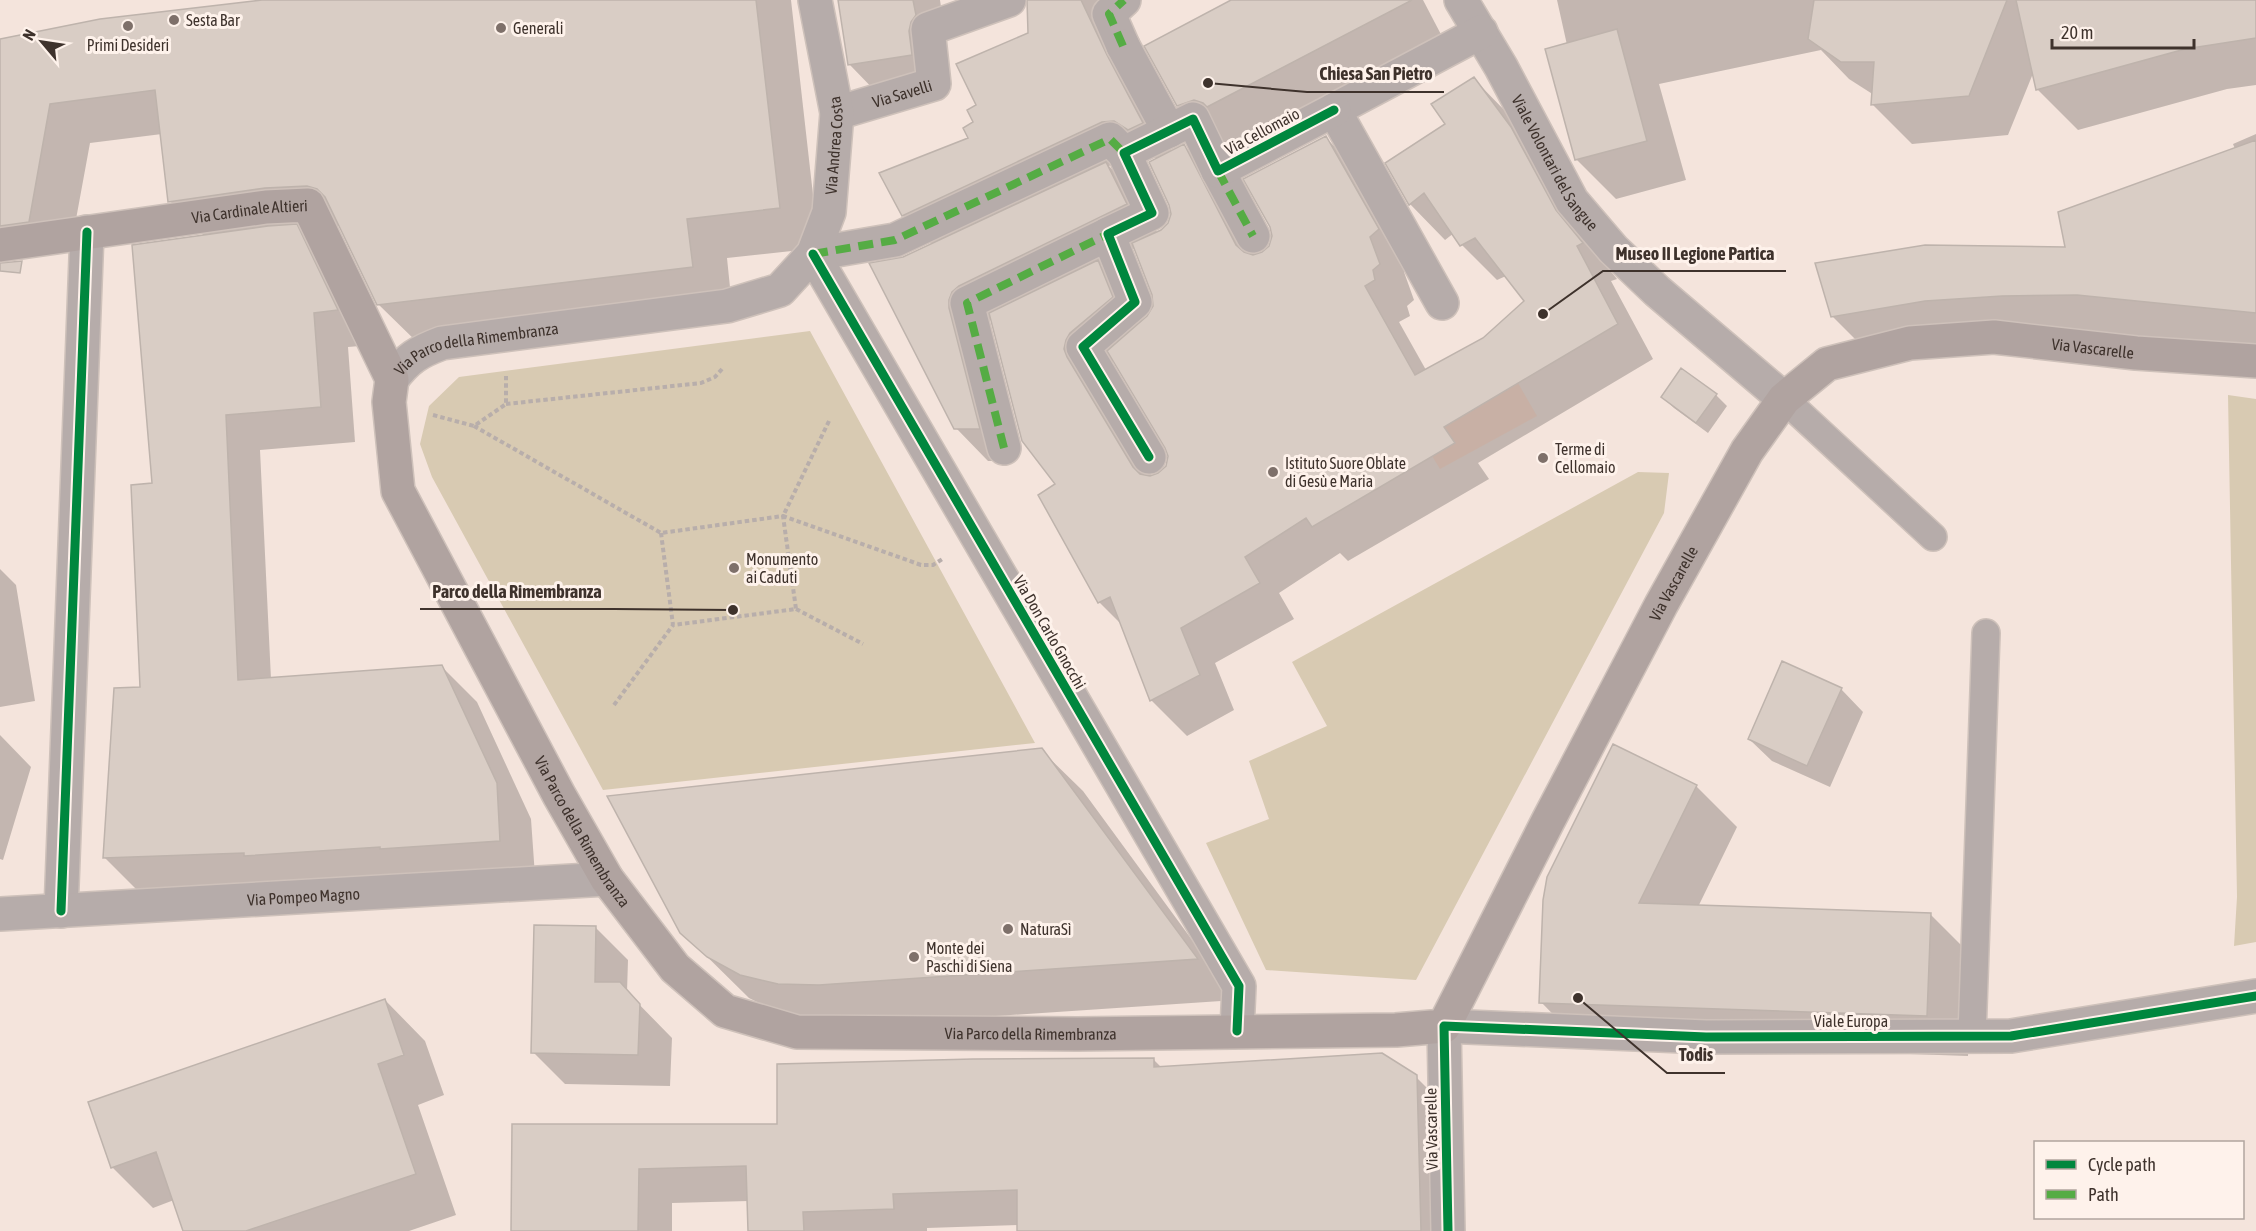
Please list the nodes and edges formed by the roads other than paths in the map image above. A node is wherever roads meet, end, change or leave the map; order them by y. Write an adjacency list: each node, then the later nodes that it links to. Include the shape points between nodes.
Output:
1 (815, 0): 7 (street, Via Andrea Costa)
2 (1009, 0): 7 (street, Via Savelli, via 928,29 934,84)
3 (1124, 0): 8 (street, via 1108,14)
4 (1461, 0): 5 (street, Viale Volontari del Sangue)
5 (1481, 33): 6 (street, Via Cellomaio); 19 (street, Viale Volontari del Sangue, via 1572,201 1649,284)
6 (1334, 110): 10 (street, Via Cellomaio); 16 (street)
7 (837, 112): 15 (street, Via Andrea Costa, via 829,212)
8 (1169, 131): 9 (street, Via Cellomaio); 10 (street, Via Cellomaio, via 1193,119)
9 (1124, 153): 12 (street, via 1152,213); 15 (street, via 1110,139 895,240)
10 (1218, 171): 13 (street, Via Cellomaio)
11 (87, 232): 14 (main road, Via Cardinale Altieri); 18 (main road, Via Cardinale Altieri, via 308,204); 25 (street)
12 (1108, 234): 20 (street, via 967,303); 21 (street, via 1135,302 1083,347)
13 (1253, 236)
14 (0, 245)
15 (813, 254): 18 (street, Via Parco della Rimembranza, via 780,290 727,306 442,343 417,352 404,363); 29 (street, Via Don Carlo Gnocchi, via 1239,986)
16 (1442, 303)
17 (2256, 361): 19 (main road, Via Vascarelle, via 2136,353 1994,336 1910,343 1827,364)
18 (390, 391): 24 (main road, Via Parco della Rimembranza, via 398,491)
19 (1784, 399): 22 (lane); 28 (main road, Via Vascarelle, via 1747,451 1656,616)
20 (1004, 448)
21 (1149, 457)
22 (1933, 537)
23 (1986, 633): 30 (lane)
24 (607, 879): 25 (street, Via Pompeo Magno); 29 (main road, Via Parco della Rimembranza, via 675,968 725,1011 797,1032)
25 (61, 911): 26 (street, Via Pompeo Magno)
26 (0, 915)
27 (2256, 996): 30 (street, Viale Europa, via 2011,1036)
28 (1444, 1026): 29 (main road, Via Parco della Rimembranza); 30 (street, Viale Europa, via 1706,1036); 31 (street, Via Vascarelle)
29 (1237, 1031)
30 (1972, 1036)
31 (1448, 1231)

